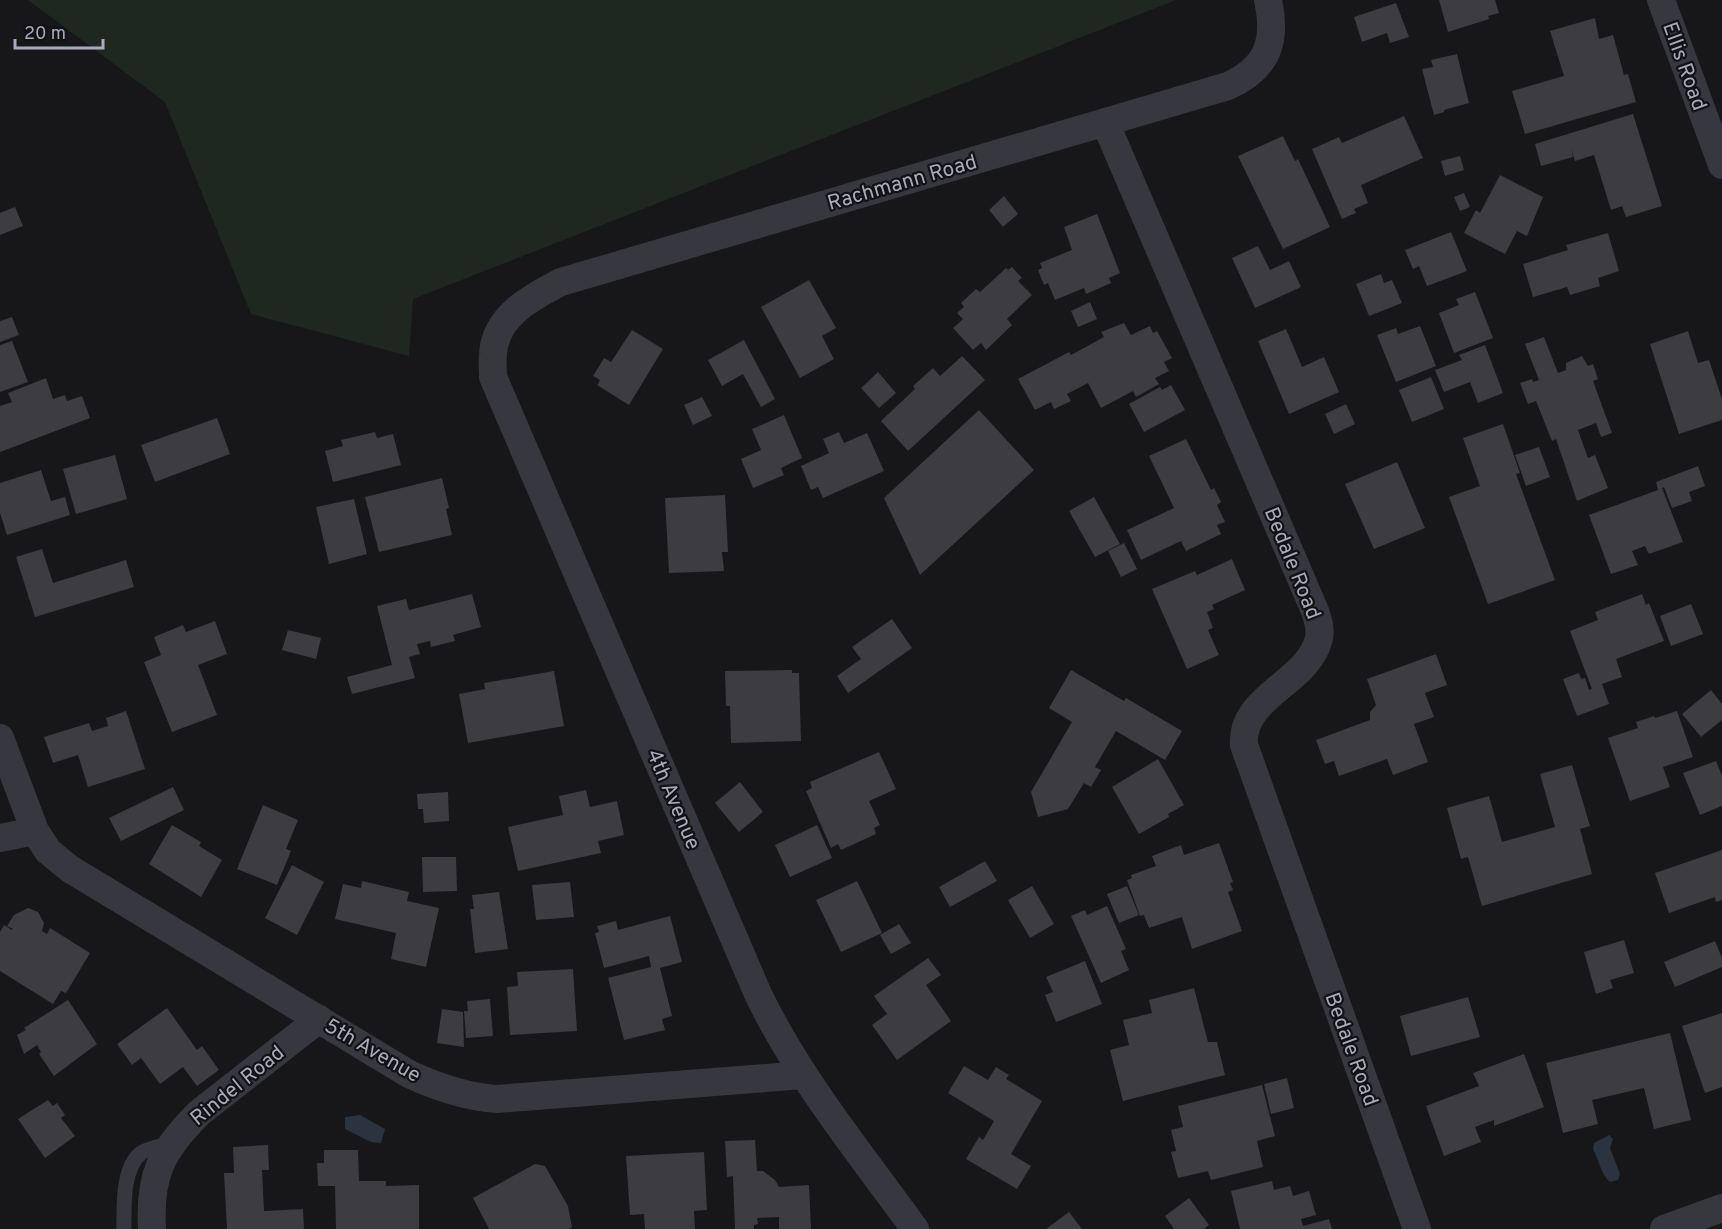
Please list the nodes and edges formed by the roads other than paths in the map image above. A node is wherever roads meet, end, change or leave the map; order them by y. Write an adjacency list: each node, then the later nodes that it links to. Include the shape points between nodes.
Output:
1 (1268, 0): 3 (street, Rachmann Road, via 1272,28 1268,51 1245,76 1228,86)
2 (1661, 0): 4 (street, Ellis Road)
3 (1106, 122): 5 (street, Rachmann Road, via 561,282 515,311); 16 (street, Bedale Road, via 1319,624 1319,637 1310,657 1249,717 1244,745)
4 (1722, 165)
5 (496, 341): 10 (street, 4th Avenue, via 493,378 758,994)
6 (0, 738): 7 (street, 5th Avenue)
7 (35, 831): 8 (street); 9 (street, 5th Avenue, via 48,851 70,869)
8 (0, 838)
9 (319, 1019): 10 (street, 5th Avenue, via 409,1074 436,1086 486,1098); 11 (street, Rindel Road, via 199,1113)
10 (804, 1075): 15 (street, 4th Avenue)
11 (172, 1143): 13 (lane, via 149,1149 136,1158 125,1187); 14 (street, Rindel Road, via 154,1179 150,1202)
12 (1722, 1208): 17 (street)
13 (124, 1229)
14 (152, 1229)
15 (915, 1229)
16 (1417, 1229)
17 (1664, 1229)

